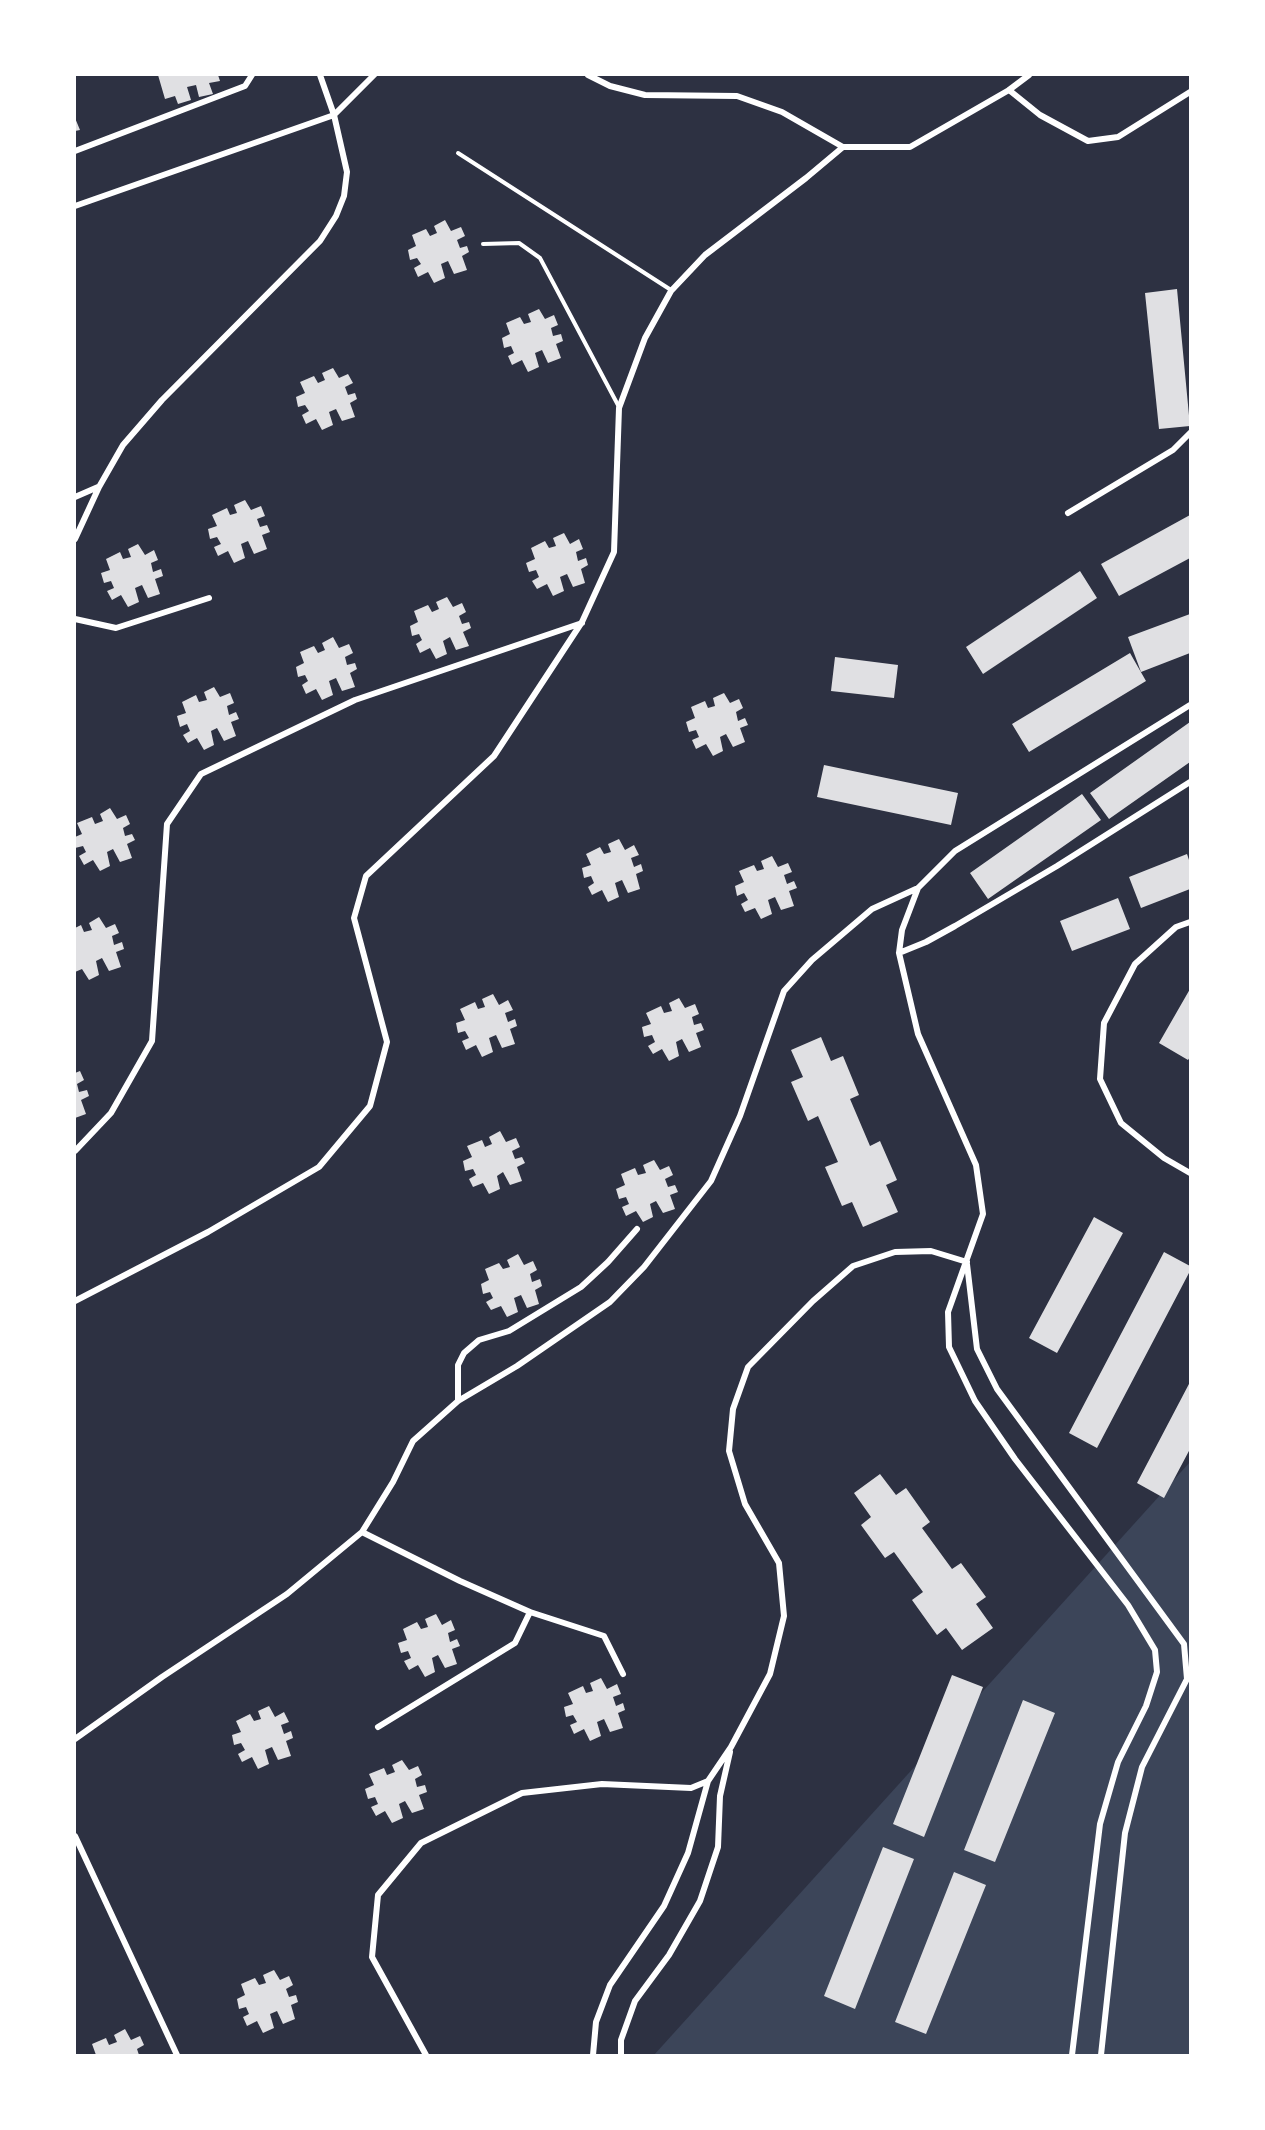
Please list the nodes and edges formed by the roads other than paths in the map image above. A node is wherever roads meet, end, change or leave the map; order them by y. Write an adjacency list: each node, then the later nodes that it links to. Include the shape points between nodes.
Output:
1 (252, 75): 10 (street, via 245,86)
2 (320, 75): 8 (street)
3 (374, 75): 8 (street)
4 (588, 75): 9 (street, via 610,86 645,95 737,96 782,112)
5 (1029, 75): 6 (street)
6 (1009, 90): 7 (street, via 1040,115 1088,141 1118,137); 9 (street, via 910,147)
7 (1190, 92)
8 (334, 115): 12 (street); 17 (street, via 347,172 336,216 320,241 162,400 123,446)
9 (843, 147): 14 (street, via 705,255)
10 (75, 151)
11 (459, 153): 14 (lane)
12 (75, 206)
13 (483, 244): 15 (lane, via 519,243 540,258)
14 (671, 291): 15 (street, via 645,338)
15 (620, 408): 23 (street, via 614,552)
16 (1190, 434): 19 (street, via 1173,450)
17 (99, 487): 18 (street); 20 (street)
18 (75, 497)
19 (1068, 513)
20 (75, 539)
21 (209, 598): 22 (street, via 116,628)
22 (75, 619)
23 (582, 622): 29 (street, via 355,700 201,774 167,824 152,1041 111,1113); 33 (street, via 494,756 366,876 354,918 387,1042 370,1106 319,1167 208,1232)
24 (1190, 705): 26 (street, via 955,851)
25 (1190, 782): 28 (street, via 955,926)
26 (918, 888): 28 (street, via 902,930); 34 (street, via 872,909 812,960 783,991 740,1116 711,1181 644,1267 610,1302)
27 (1190, 922): 30 (street, via 1176,927 1135,964 1104,1023 1100,1079 1121,1123 1164,1158)
28 (899, 953): 32 (street, via 918,1034 976,1165 982,1214)
29 (75, 1151)
30 (1190, 1173)
31 (638, 1229): 34 (street, via 581,1287 509,1331 479,1340 464,1353 458,1365)
32 (967, 1262): 40 (street, via 931,1251 895,1252 853,1266 813,1300 748,1367 733,1409 729,1450 745,1504 779,1563 784,1616 770,1674); 47 (street, via 948,1312 949,1347 975,1401 1128,1605 1155,1650 1157,1672 1146,1706 1118,1762 1100,1824); 48 (street, via 977,1349 997,1389 1184,1644 1187,1679 1142,1767 1125,1833)
33 (75, 1301)
34 (458, 1401): 35 (street, via 413,1441)
35 (362, 1532): 36 (street); 39 (street, via 287,1594)
36 (530, 1612): 37 (street, via 604,1636); 38 (street, via 516,1643)
37 (623, 1674)
38 (378, 1727)
39 (75, 1739)
40 (731, 1747): 41 (street); 46 (street, via 720,1796 718,1847 700,1901 669,1955 635,2001 621,2040)
41 (708, 1781): 44 (street, via 691,1788 602,1784 522,1793 421,1843 378,1895 372,1957); 45 (street, via 688,1853 664,1906 610,1985 596,2022)
42 (75, 1836): 43 (street)
43 (177, 2055)
44 (426, 2055)
45 (593, 2055)
46 (621, 2055)
47 (1072, 2055)
48 (1101, 2055)

